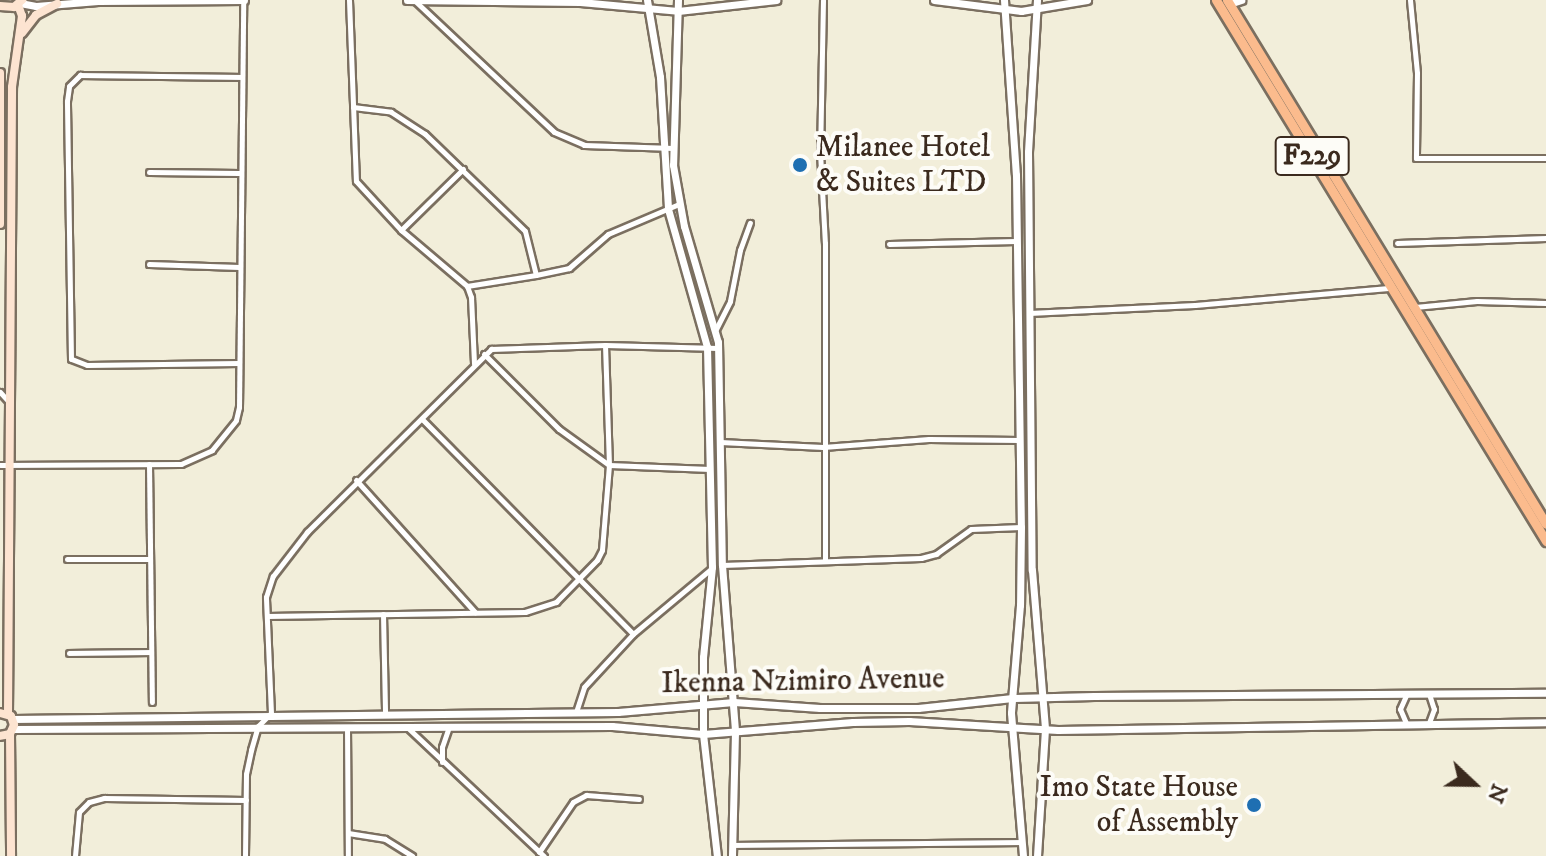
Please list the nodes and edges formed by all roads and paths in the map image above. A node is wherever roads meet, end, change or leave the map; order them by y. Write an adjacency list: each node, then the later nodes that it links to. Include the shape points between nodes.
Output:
1 (244, 0): 16 (street); 24 (street)
2 (349, 0): 25 (street)
3 (407, 0): 4 (street)
4 (414, 0): 17 (street); 27 (street, via 554,132 584,145)
5 (678, 0): 21 (street)
6 (776, 0): 21 (street)
7 (823, 0): 61 (street)
8 (934, 0): 20 (street)
9 (1004, 0): 20 (street)
10 (1087, 0): 18 (street)
11 (1216, 0): 45 (main road, F229)
12 (1241, 0): 14 (street)
13 (1410, 0): 28 (street, via 1417,73 1416,158)
14 (1228, 2): 47 (main road, F229)
15 (20, 3): 16 (street); 19 (main road); 22 (main road)
16 (57, 4): 22 (main road, via 36,15)
17 (648, 4): 21 (street); 27 (street, via 660,77)
18 (1037, 4): 20 (street); 48 (street, via 1028,152)
19 (0, 6)
20 (1004, 10): 38 (street)
21 (678, 11): 26 (street)
22 (19, 37): 57 (main road, via 12,87)
23 (0, 73): 35 (main road)
24 (242, 77): 31 (street); 54 (street, via 80,75 69,86 67,101 71,359 87,365)
25 (352, 107): 29 (street, via 391,112); 36 (street, via 356,181)
26 (673, 148): 27 (street); 32 (street)
27 (663, 149): 33 (street)
28 (1546, 158)
29 (463, 169): 36 (street); 43 (street, via 525,231)
30 (149, 172): 31 (street)
31 (239, 173): 42 (street)
32 (679, 204): 33 (street); 49 (street)
33 (668, 209): 43 (street, via 608,234 569,268); 51 (street)
34 (750, 223): 49 (street, via 730,301)
35 (0, 224)
36 (401, 230): 44 (street)
37 (1546, 238): 39 (street)
38 (1017, 241): 40 (street); 59 (street)
39 (1397, 243)
40 (889, 244)
41 (149, 264): 42 (street)
42 (239, 267): 54 (street)
43 (536, 275): 44 (street)
44 (467, 286): 55 (street)
45 (1392, 287): 48 (street); 69 (main road, F229)
46 (1546, 303): 47 (street, via 1477,301)
47 (1415, 307): 67 (main road, F229)
48 (1029, 313): 85 (street, via 1032,570)
49 (716, 329): 52 (street)
50 (605, 345): 51 (street); 53 (street, via 499,346); 64 (street)
51 (707, 347): 52 (street); 65 (street)
52 (718, 348): 60 (street)
53 (484, 354): 55 (street); 64 (street, via 559,429)
54 (239, 363): 63 (street, via 239,407 227,435 196,459)
55 (474, 365): 58 (street)
56 (0, 392): 57 (street)
57 (8, 402): 62 (main road)
58 (422, 419): 66 (street); 75 (street)
59 (1019, 440): 61 (street, via 929,439); 68 (street)
60 (720, 442): 61 (street); 73 (street)
61 (823, 447): 72 (street)
62 (4, 464): 63 (street); 96 (main road)
63 (149, 464): 71 (street)
64 (609, 465): 65 (street); 75 (street, via 602,550)
65 (711, 469): 74 (street)
66 (356, 480): 76 (street); 78 (street, via 273,576)
67 (1546, 524)
68 (1021, 527): 72 (street, via 971,529 936,554 921,558); 86 (street)
69 (1546, 541)
70 (67, 559): 71 (street)
71 (150, 559): 80 (street)
72 (825, 560): 73 (street)
73 (722, 565): 88 (street)
74 (712, 567): 79 (street); 89 (street)
75 (581, 578): 76 (street, via 541,609); 79 (street)
76 (476, 612): 77 (street)
77 (383, 613): 78 (street); 92 (street)
78 (267, 616): 91 (street)
79 (633, 634): 90 (street, via 584,687)
80 (151, 652): 81 (street); 87 (street)
81 (69, 653)
82 (1407, 692): 83 (street, Ikenna Nzimiro Avenue); 85 (street, Ikenna Nzimiro Avenue); 94 (street, via 1400,709)
83 (1427, 692): 84 (street, Ikenna Nzimiro Avenue); 95 (street, via 1434,709)
84 (1546, 693)
85 (1044, 697): 86 (street, Ikenna Nzimiro Avenue); 102 (street)
86 (1012, 698): 88 (street, Ikenna Nzimiro Avenue, via 863,709); 101 (street)
87 (152, 702)
88 (734, 702): 89 (street, Ikenna Nzimiro Avenue); 103 (street)
89 (702, 704): 90 (street, Ikenna Nzimiro Avenue); 104 (street)
90 (576, 712): 92 (street, Ikenna Nzimiro Avenue)
91 (271, 713): 92 (street, Ikenna Nzimiro Avenue); 96 (street, Ikenna Nzimiro Avenue); 97 (street)
92 (385, 713)
93 (1546, 722): 95 (street, Ikenna Nzimiro Avenue)
94 (1406, 723): 95 (street, Ikenna Nzimiro Avenue); 102 (street, Ikenna Nzimiro Avenue)
95 (1429, 723)
96 (8, 724): 97 (street, Ikenna Nzimiro Avenue); 112 (main road)
97 (258, 726): 98 (street, Ikenna Nzimiro Avenue); 107 (street, via 246,774)
98 (347, 726): 100 (street, Ikenna Nzimiro Avenue); 108 (street)
99 (449, 727): 100 (street, Ikenna Nzimiro Avenue); 104 (street, Ikenna Nzimiro Avenue, via 612,726); 105 (street)
100 (408, 728): 105 (street)
101 (1012, 729): 102 (street, Ikenna Nzimiro Avenue); 103 (street, Ikenna Nzimiro Avenue, via 895,721); 109 (street)
102 (1045, 729): 120 (street)
103 (735, 732): 104 (street, Ikenna Nzimiro Avenue); 110 (street)
104 (703, 734): 117 (street)
105 (442, 763): 111 (street)
106 (639, 799): 111 (street, via 586,795 573,802)
107 (246, 800): 113 (street, via 89,802 79,812); 114 (street)
108 (348, 833): 115 (street); 116 (street, via 385,839)
109 (1023, 842): 110 (street); 119 (street)
110 (732, 845): 118 (street)
111 (541, 854)
112 (11, 856)
113 (75, 856)
114 (245, 856)
115 (348, 856)
116 (412, 856)
117 (717, 856)
118 (732, 856)
119 (1023, 856)
120 (1037, 856)

